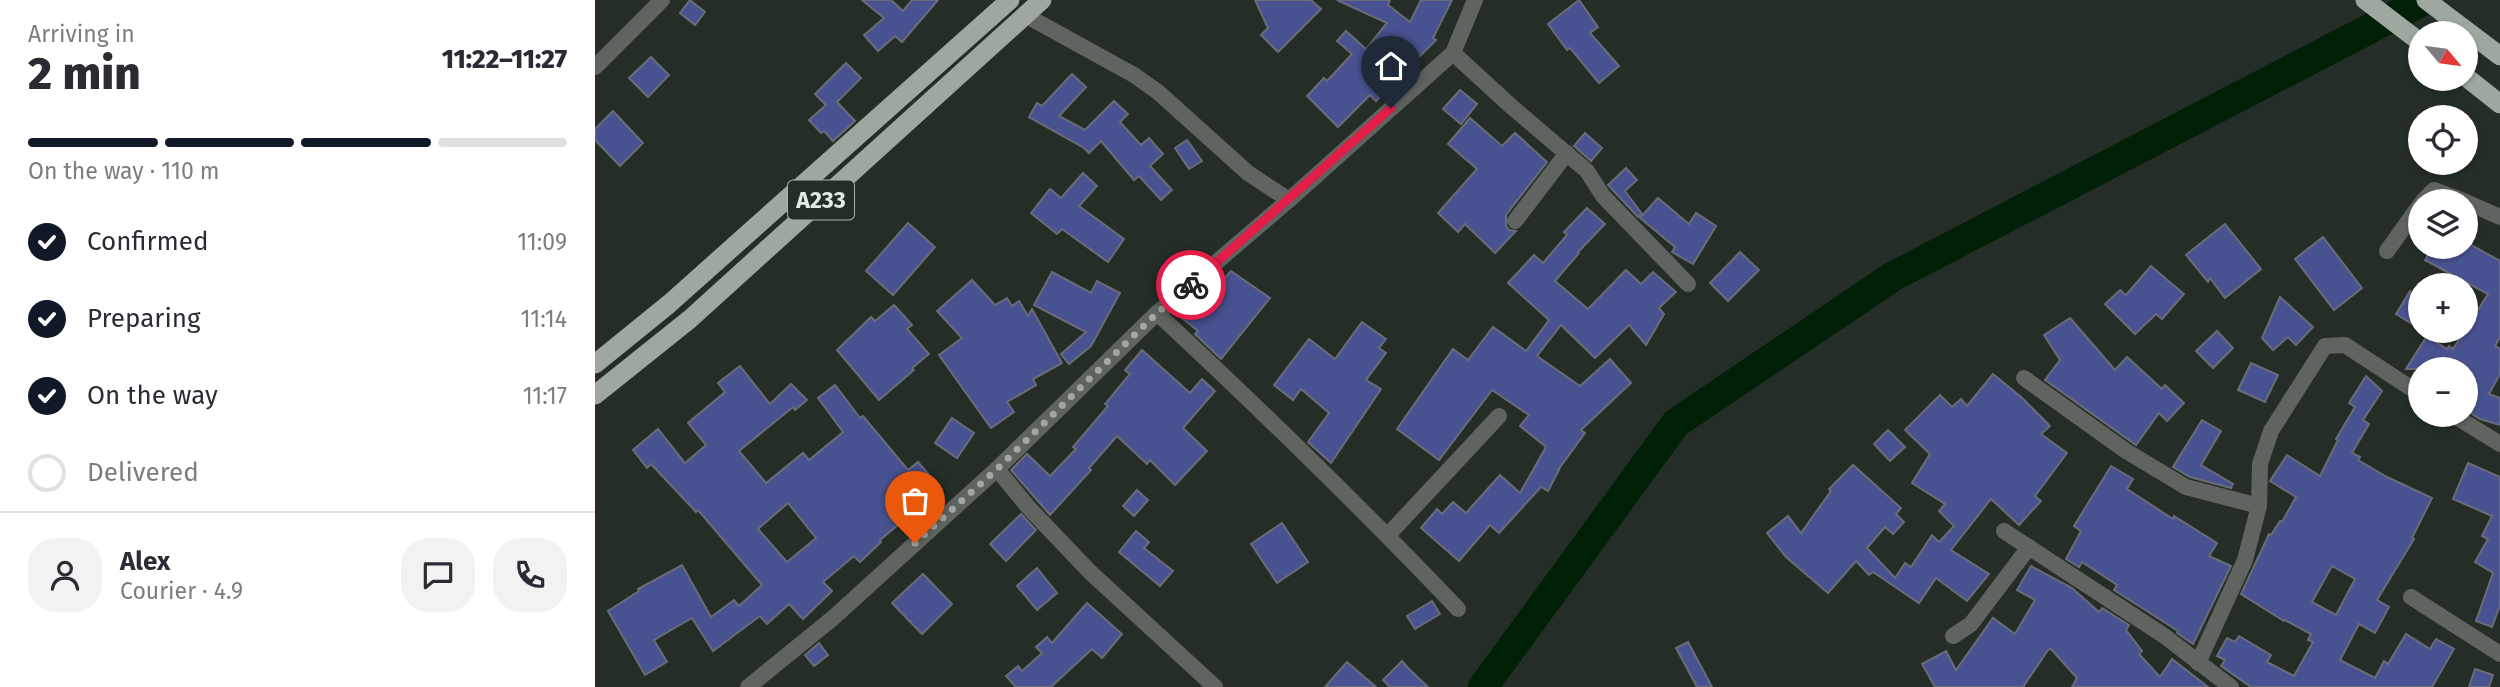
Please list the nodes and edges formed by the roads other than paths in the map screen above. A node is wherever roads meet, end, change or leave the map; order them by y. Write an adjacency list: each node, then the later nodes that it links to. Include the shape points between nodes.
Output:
1 (662, 0): 11 (street)
2 (1010, 0): 23 (highway, A233, via 670,304)
3 (1042, 0): 7 (highway, A233)
4 (1475, 0): 9 (street)
5 (2365, 0): 8 (highway)
6 (2426, 0): 10 (highway)
7 (1025, 15): 15 (street, via 1142,80 1248,173); 26 (highway, A233, via 690,319)
8 (2408, 33)
9 (1453, 53): 14 (street); 15 (street)
10 (2500, 56)
11 (595, 67)
12 (2478, 87): 13 (highway)
13 (2500, 104)
14 (1567, 153): 18 (street); 21 (street)
15 (1289, 200): 22 (street)
16 (2478, 208): 17 (street)
17 (2500, 217)
18 (1515, 221)
19 (2408, 222): 20 (street)
20 (2387, 251)
21 (1688, 284)
22 (1157, 313): 30 (street); 33 (street)
23 (595, 364)
24 (2024, 379): 31 (street, via 2186,487)
25 (2408, 386): 31 (street, via 2344,345 2325,346 2271,431 2260,464)
26 (595, 395)
27 (1499, 416): 33 (street)
28 (2472, 427): 29 (street)
29 (2500, 444)
30 (997, 469): 40 (street, via 833,618); 41 (street, via 1090,572)
31 (2259, 506): 39 (street, via 2239,578)
32 (2004, 531): 34 (street)
33 (1388, 535): 36 (street)
34 (2029, 547): 37 (street, via 1971,624); 39 (street)
35 (2411, 597): 38 (street)
36 (1458, 609)
37 (1953, 636)
38 (2500, 654)
39 (2198, 663): 42 (street)
40 (748, 687)
41 (1215, 687)
42 (2231, 687)

